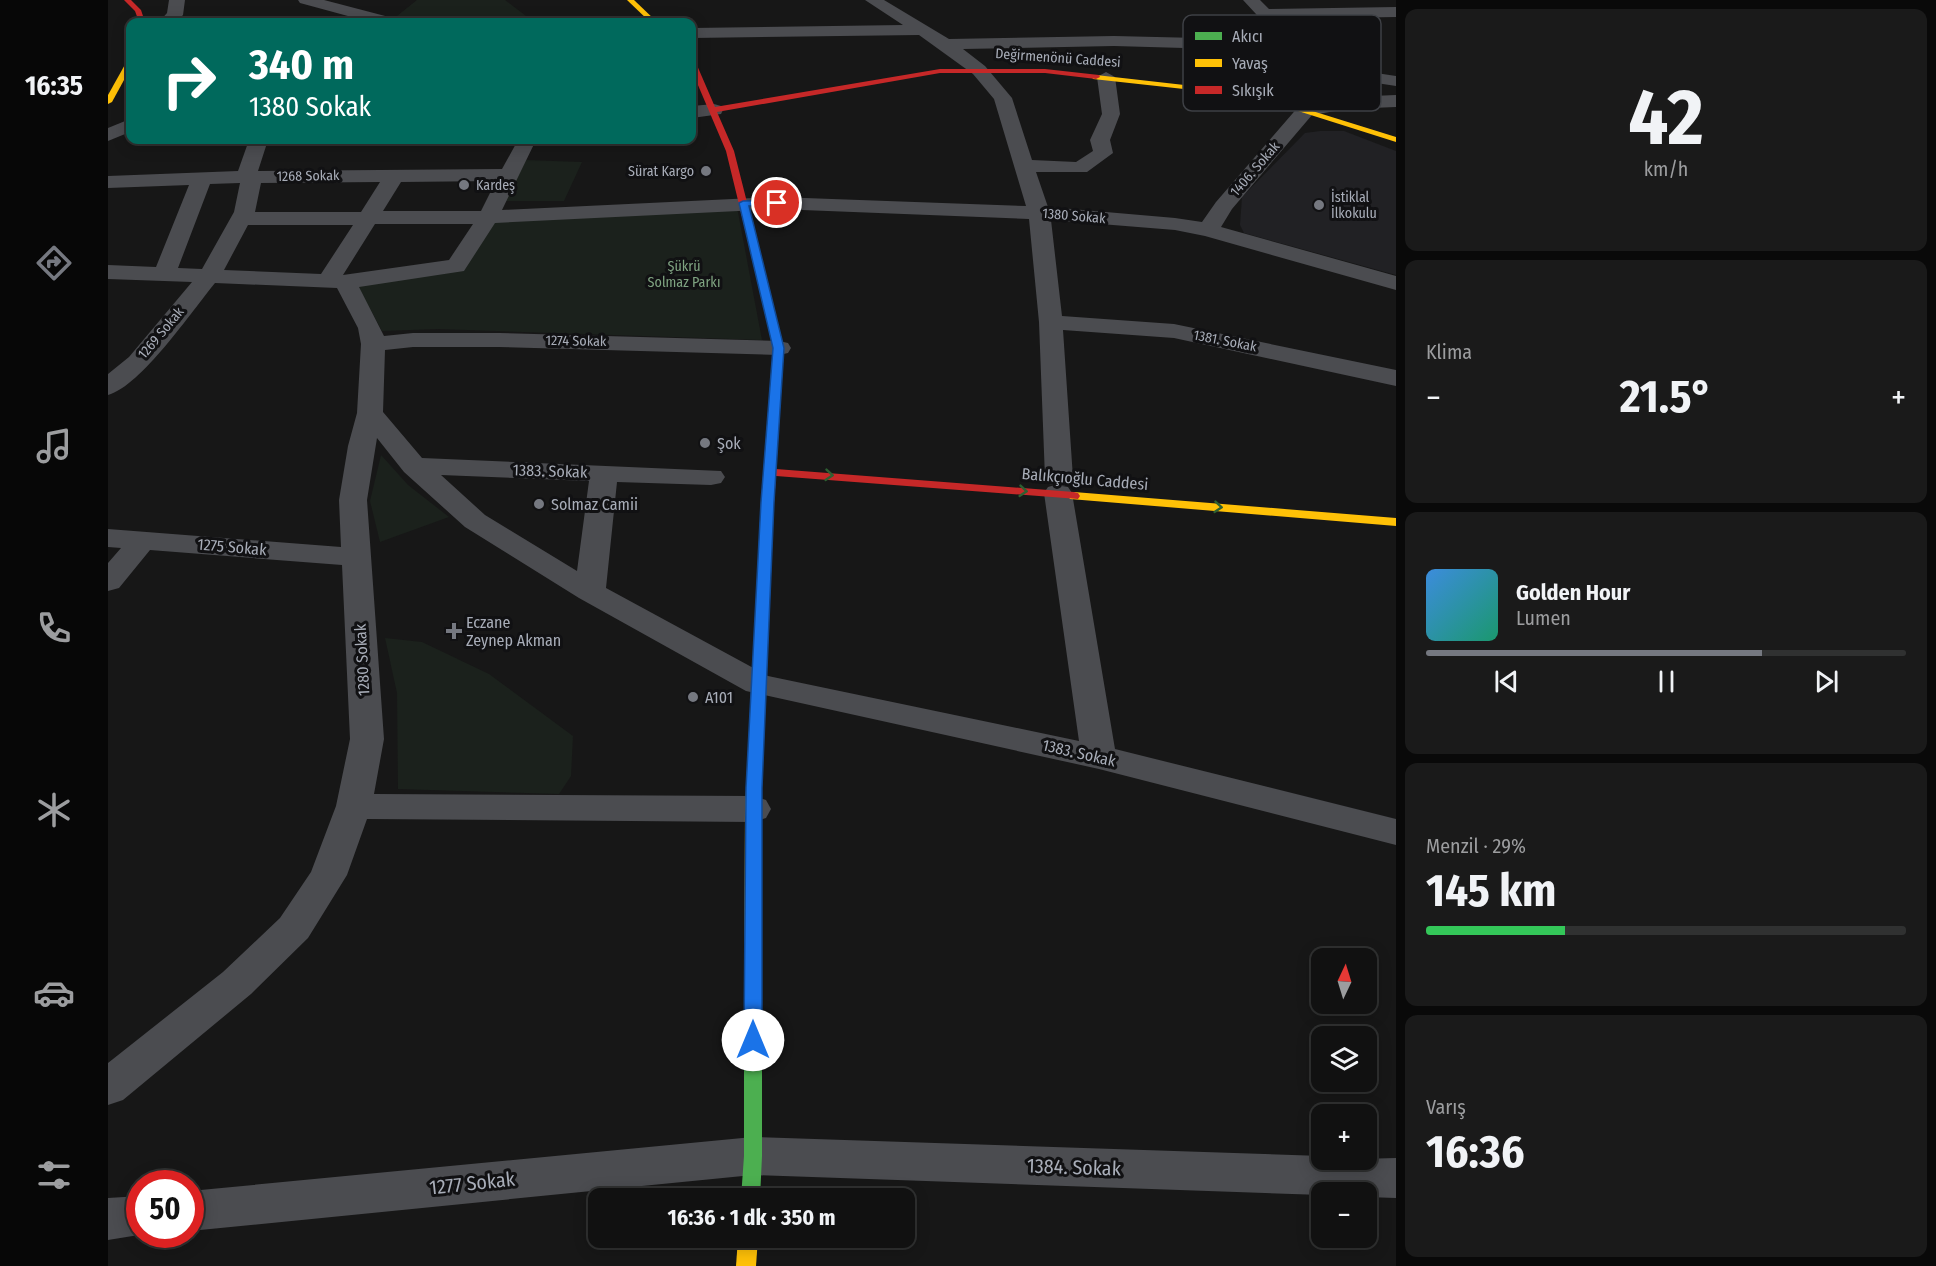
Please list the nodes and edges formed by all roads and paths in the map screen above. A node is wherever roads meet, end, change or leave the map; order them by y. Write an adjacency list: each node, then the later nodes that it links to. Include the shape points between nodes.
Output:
1 (127, 0): 9 (main road)
2 (177, 0): 10 (street)
3 (306, 0): 11 (street)
4 (630, 0): 12 (main road)
5 (873, 0): 13 (street)
6 (1251, 0): 8 (street)
7 (1396, 12): 8 (street)
8 (1264, 14)
9 (141, 18)
10 (172, 18)
11 (357, 18)
12 (650, 18)
13 (920, 30): 14 (street); 16 (street)
14 (696, 33)
15 (1183, 43): 16 (street)
16 (946, 44): 17 (street)
17 (979, 70): 20 (main road, Değirmenönü Caddesi); 27 (main road, Değirmenönü Caddesi, via 940,71); 38 (street, via 1003,98)
18 (696, 72): 27 (main road)
19 (126, 73): 25 (main road)
20 (1106, 77): 23 (main road, Değirmenönü Caddesi); 38 (street, via 1111,114 1100,140 1103,153 1080,168)
21 (1381, 79): 22 (street)
22 (1396, 81)
23 (1183, 87)
24 (1396, 101): 26 (street)
25 (108, 102)
26 (1381, 102)
27 (714, 110): 30 (street); 44 (main road)
28 (1305, 111): 49 (street, 1406. Sokak, via 1223,206)
29 (1309, 111): 35 (main road, Değirmenönü Caddesi)
30 (696, 112)
31 (108, 120): 32 (street)
32 (126, 122)
33 (126, 125): 34 (street)
34 (108, 135)
35 (1396, 140)
36 (257, 144): 41 (street, 1269 Sokak)
37 (525, 144): 40 (street)
38 (1024, 166): 45 (street)
39 (395, 175): 40 (street, 1268 Sokak); 41 (street, 1268 Sokak); 47 (street)
40 (509, 175): 46 (street)
41 (249, 177): 42 (street, 1268 Sokak); 48 (street, 1269 Sokak)
42 (202, 178): 43 (street, 1268 Sokak); 51 (street)
43 (108, 182)
44 (743, 203): 45 (street, 1380 Sokak); 46 (street, 1380 Sokak); 57 (main road)
45 (1039, 213): 49 (street, 1380 Sokak); 55 (street)
46 (488, 217): 47 (street, 1380 Sokak); 53 (street, via 456,266)
47 (368, 218): 48 (street, 1380 Sokak); 53 (street)
48 (242, 219): 52 (street, 1269 Sokak)
49 (1208, 230): 54 (street, 1380 Sokak)
50 (108, 272): 51 (street)
51 (165, 273): 52 (street)
52 (210, 275): 53 (street); 59 (street, 1269 Sokak, via 138,362)
53 (336, 282): 56 (street, 1280 Sokak, via 370,328)
54 (1396, 283)
55 (1051, 322): 58 (street, 1381. Sokak, via 1174,331); 65 (street)
56 (373, 344): 57 (street, 1274 Sokak, via 499,340); 60 (street, 1280 Sokak)
57 (779, 348): 62 (main road, via 777,456)
58 (1396, 378)
59 (108, 387)
60 (370, 413): 61 (street, 1383. Sokak); 69 (street, 1280 Sokak, via 353,500)
61 (414, 466): 63 (street, 1383. Sokak); 71 (street, 1383. Sokak, via 475,521)
62 (770, 472): 65 (main road, Balıkçıoğlu Caddesi, one-way to 65); 72 (main road)
63 (604, 473): 64 (street); 71 (street, 1383. Sokak)
64 (711, 477)
65 (1059, 482): 66 (main road, Balıkçıoğlu Caddesi, one-way to 66); 73 (street)
66 (1396, 522)
67 (108, 538): 68 (street, 1275 Sokak)
68 (143, 540): 69 (street, 1275 Sokak); 70 (street)
69 (356, 557): 74 (street, 1280 Sokak, via 367,739)
70 (108, 582)
71 (590, 592): 72 (street, 1383. Sokak)
72 (759, 684): 73 (street, 1383. Sokak); 75 (main road)
73 (1099, 757): 76 (street, 1383. Sokak)
74 (354, 806): 75 (street); 77 (street, 1280 Sokak, via 328,875 294,928 237,983)
75 (753, 809): 78 (main road)
76 (1396, 832)
77 (108, 1087)
78 (753, 1156): 79 (street, 1384. Sokak); 80 (main road); 81 (street, 1277 Sokak)
79 (1396, 1178)
80 (751, 1188)
81 (204, 1210)
82 (126, 1217): 83 (street)
83 (108, 1219)
84 (747, 1248): 85 (main road)
85 (746, 1266)

